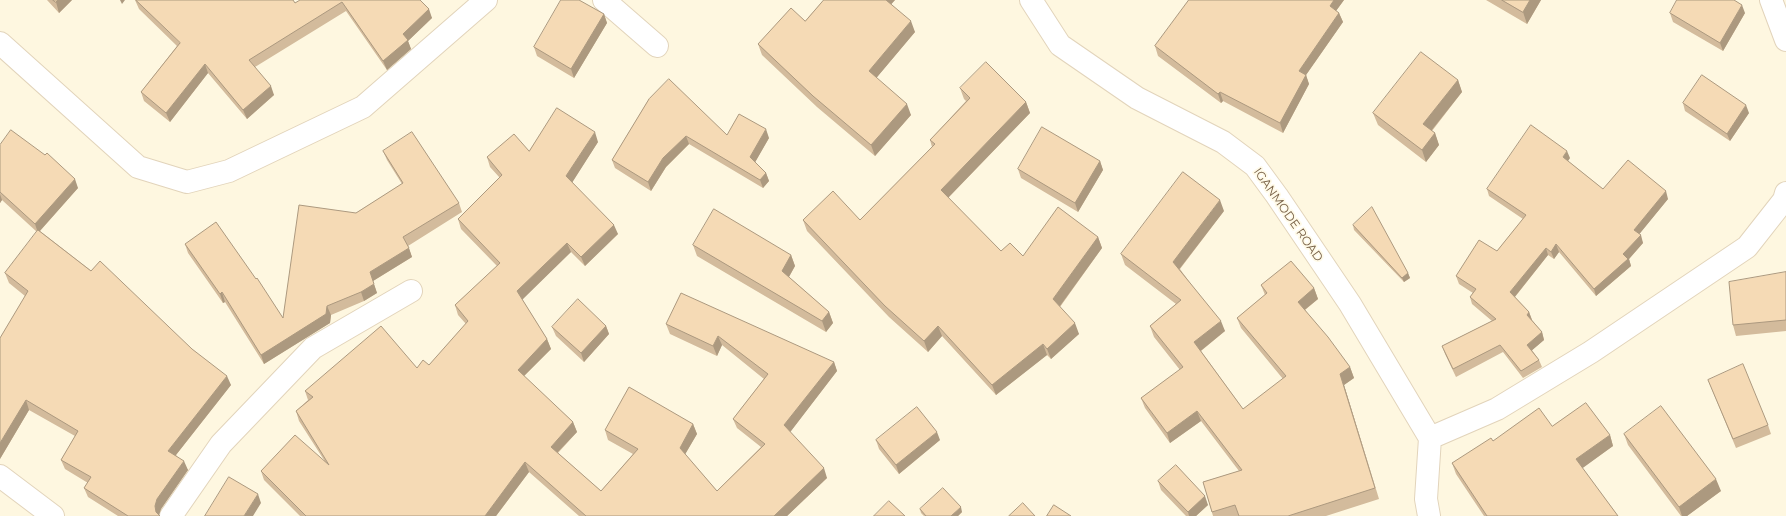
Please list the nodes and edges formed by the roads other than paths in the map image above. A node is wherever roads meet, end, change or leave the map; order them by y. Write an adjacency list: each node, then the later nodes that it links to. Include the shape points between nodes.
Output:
1 (486, 0): 6 (street, via 363,107 229,171 187,182 138,167)
2 (604, 0): 7 (street)
3 (1031, 0): 10 (street, IGANMODE ROAD, via 1060,46 1137,98 1223,142 1255,166 1350,304)
4 (1771, 0): 5 (street)
5 (1786, 40)
6 (0, 44)
7 (657, 46)
8 (1786, 193): 10 (street, via 1784,200 1746,247 1591,352 1497,409)
9 (411, 290): 13 (street, via 313,348 221,444)
10 (1430, 438): 14 (street, via 1426,499)
11 (0, 476): 12 (street)
12 (53, 516)
13 (171, 516)
14 (1429, 516)

